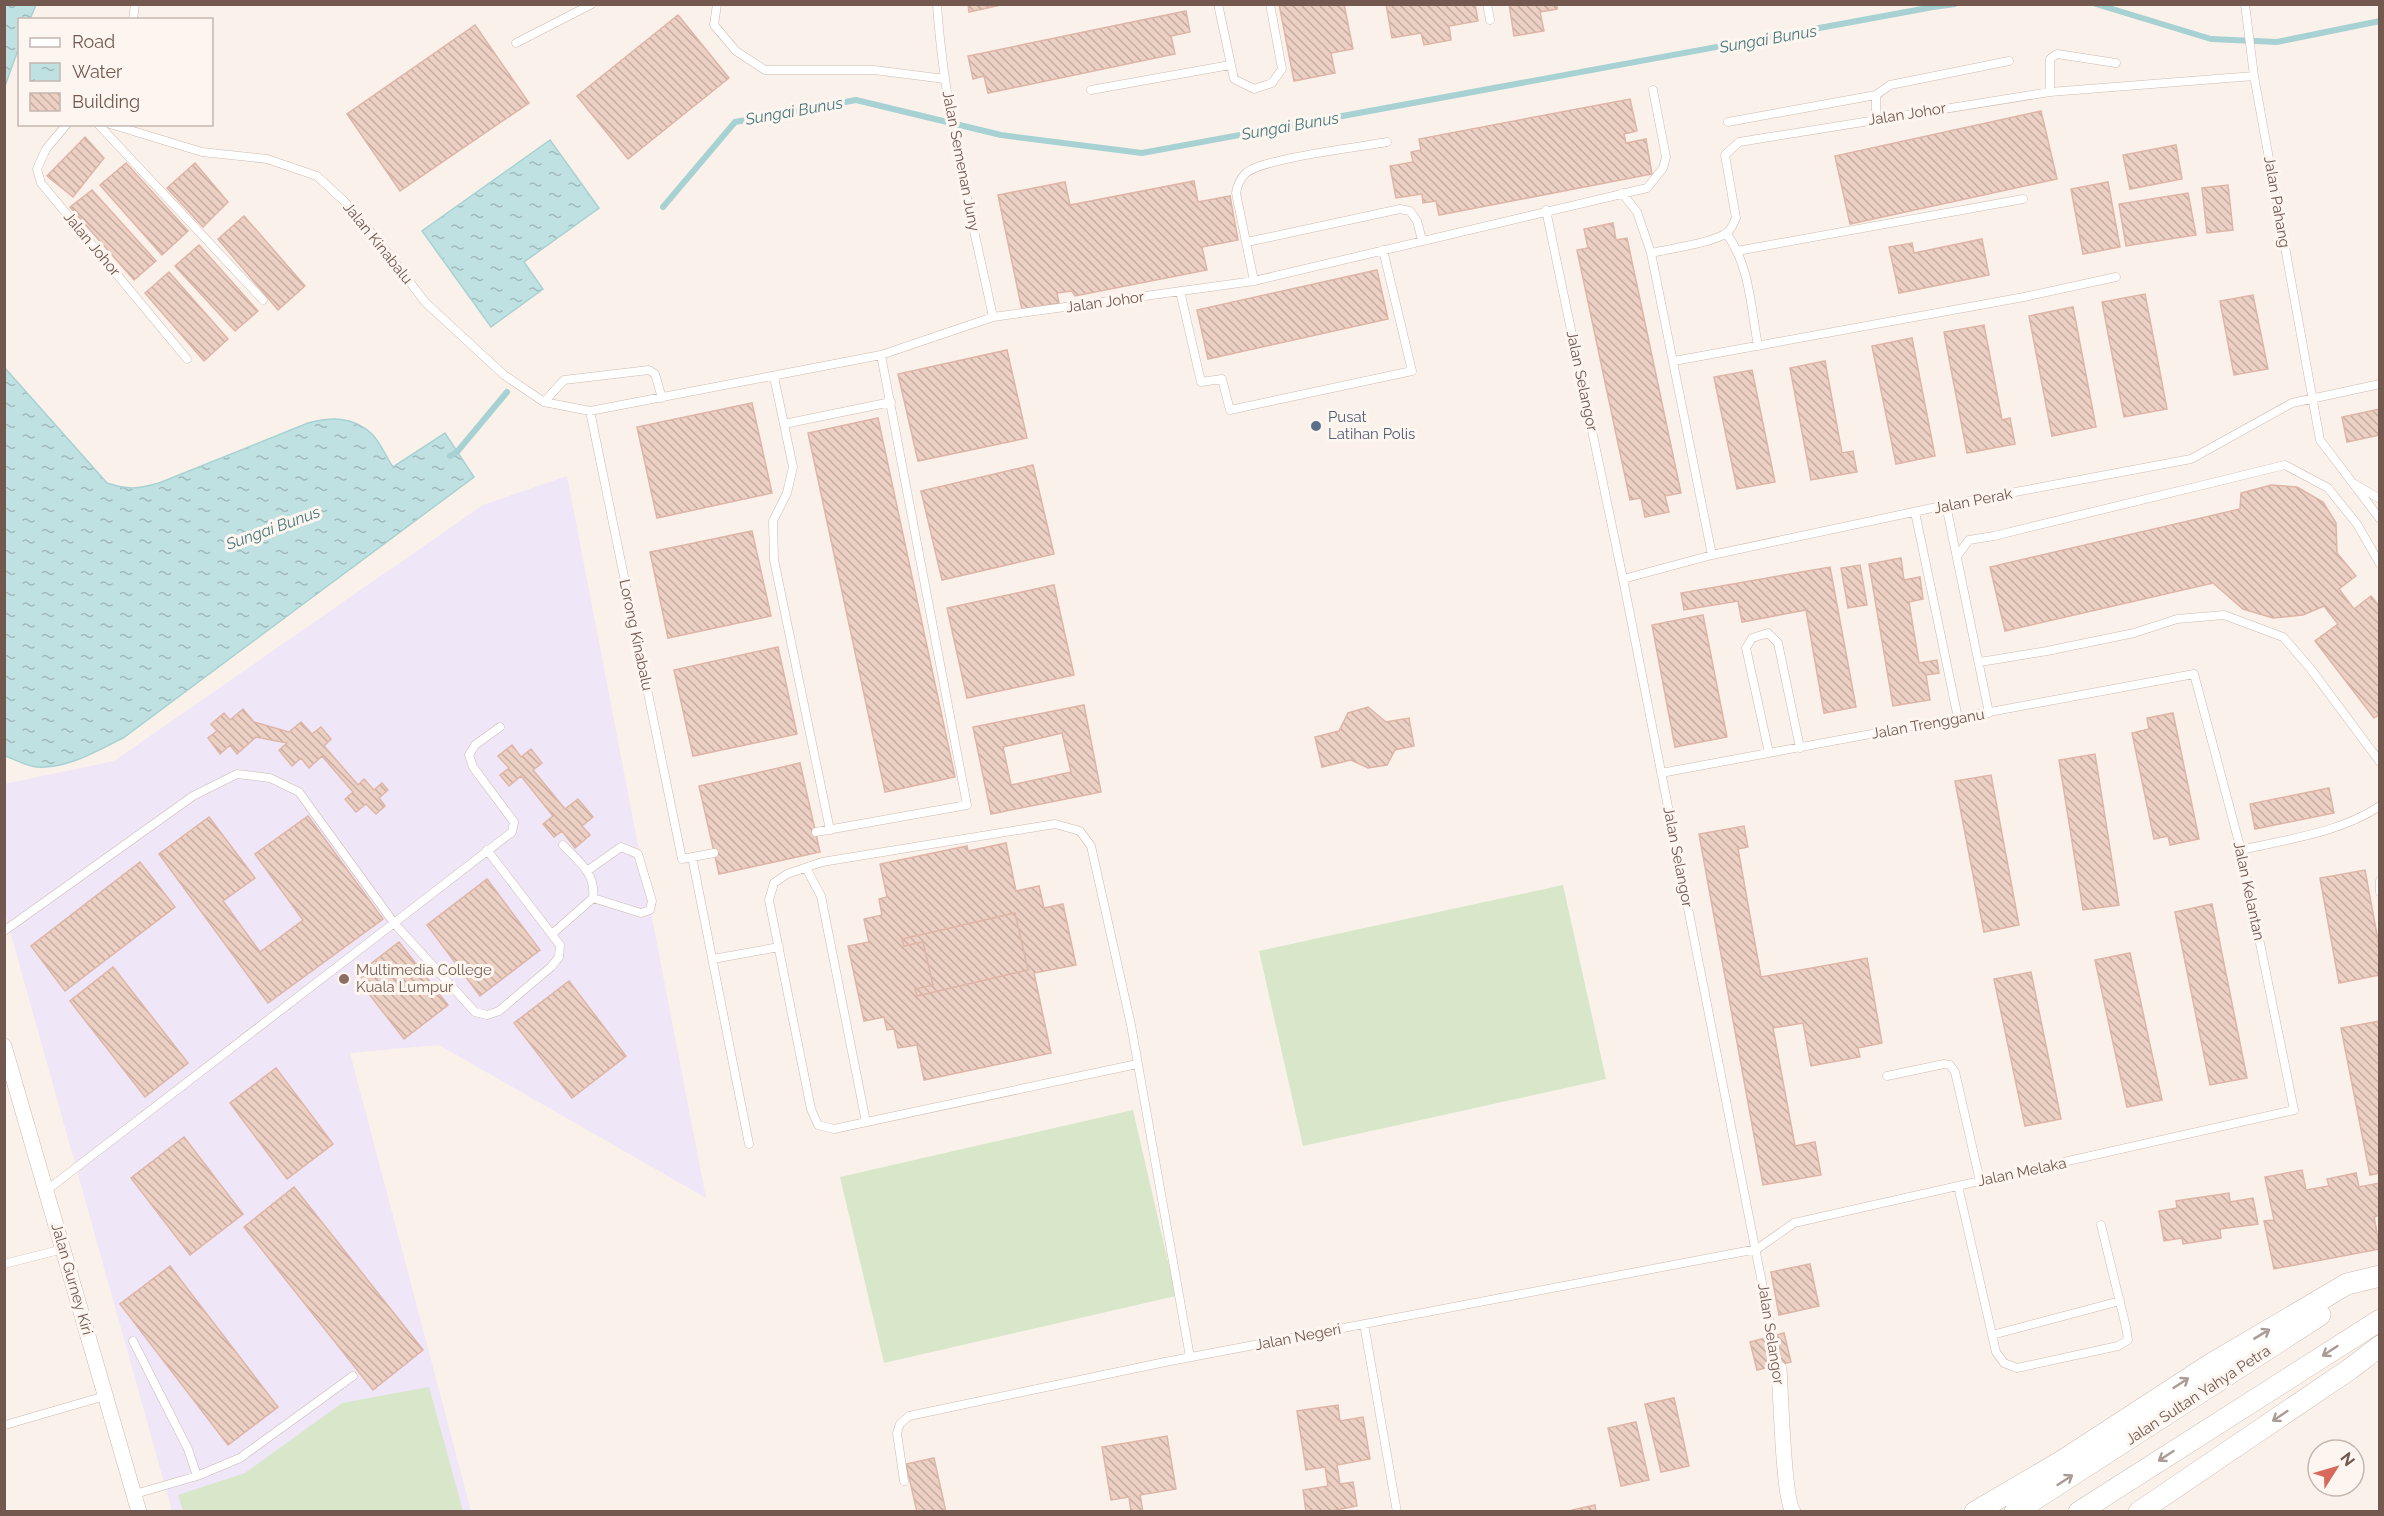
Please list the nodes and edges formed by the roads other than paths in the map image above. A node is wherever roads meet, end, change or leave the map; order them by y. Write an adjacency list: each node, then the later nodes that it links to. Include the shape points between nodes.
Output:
1 (592, 4): 9 (lane)
2 (717, 4): 14 (lane, via 714,25 736,51 765,70 874,70)
3 (937, 4): 14 (lane, Jalan Semenan Juny)
4 (1218, 4): 12 (lane)
5 (1270, 4): 12 (lane, via 1282,69 1272,83 1254,89 1234,79)
6 (1487, 4): 8 (lane)
7 (2245, 4): 13 (lane, Jalan Pahang)
8 (1490, 20)
9 (516, 43)
10 (2009, 61): 18 (lane, via 1890,86)
11 (2116, 63): 17 (lane, via 2057,54 2050,59)
12 (1230, 65): 15 (lane)
13 (2254, 76): 17 (lane, Jalan Johor); 46 (lane, Jalan Pahang)
14 (945, 79): 38 (lane, Jalan Semenan Juny)
15 (1090, 90)
16 (1653, 90): 25 (lane, Jalan Johor, via 1666,157 1663,168 1647,188)
17 (2050, 92): 19 (lane, Jalan Johor)
18 (1876, 96): 19 (lane); 20 (lane)
19 (1876, 118): 28 (lane, Jalan Johor, via 1739,142 1725,155 1736,218)
20 (1728, 122)
21 (65, 126): 41 (lane, Jalan Johor, via 46,149 37,169 41,183)
22 (100, 126): 37 (lane)
23 (134, 129): 47 (lane, Jalan Kinabalu, via 202,152 267,159 317,176 381,244 425,302 504,375)
24 (1387, 142): 30 (lane, via 1275,162 1246,173 1236,193)
25 (1622, 194): 27 (lane, Jalan Johor); 33 (lane, via 1637,212)
26 (2023, 199): 32 (lane)
27 (1546, 210): 29 (lane, Jalan Johor); 59 (lane, Jalan Selangor)
28 (1726, 233): 32 (lane); 33 (lane)
29 (1422, 240): 30 (lane, via 1410,211 1400,209); 31 (lane, Jalan Johor)
30 (1247, 242): 35 (lane)
31 (1383, 250): 35 (lane, Jalan Johor); 36 (lane, via 1412,371 1230,410 1222,379 1202,382)
32 (1737, 251): 39 (lane, via 1744,267)
33 (1651, 253): 42 (lane)
34 (2116, 277): 39 (lane)
35 (1254, 281): 36 (lane, Jalan Johor)
36 (1180, 291): 38 (lane, Jalan Johor)
37 (263, 300)
38 (993, 317): 40 (lane, Jalan Johor)
39 (1758, 346): 42 (lane)
40 (881, 355): 43 (lane, Jalan Johor); 48 (lane)
41 (187, 359)
42 (1674, 361): 56 (lane)
43 (774, 377): 45 (lane, Jalan Johor); 50 (lane)
44 (2379, 384): 46 (lane)
45 (662, 398): 47 (lane, via 655,374 649,370 572,378); 49 (lane, Jalan Johor)
46 (2313, 399): 51 (lane, Jalan Pahang, via 2319,440); 53 (lane, Jalan Perak, via 2292,403 2191,459)
47 (544, 402): 49 (lane, Jalan Kinabalu)
48 (891, 402): 50 (lane); 70 (lane, via 967,805)
49 (590, 411): 76 (lane, Lorong Kinabalu, via 682,860)
50 (784, 424): 70 (lane, via 793,467 787,493 773,521 774,560)
51 (2351, 481): 52 (lane); 55 (lane, Jalan Pahang)
52 (2379, 499)
53 (1946, 506): 54 (lane, Jalan Perak); 57 (lane)
54 (1915, 512): 56 (lane, Jalan Perak); 63 (lane)
55 (2379, 519)
56 (1712, 555): 59 (lane, Jalan Perak)
57 (1957, 556): 58 (lane, via 1969,540 2285,465 2328,488 2357,524); 60 (lane)
58 (2379, 564)
59 (1623, 579): 68 (lane, Jalan Selangor)
60 (1980, 662): 62 (lane); 67 (lane, via 2134,633 2177,619 2224,615 2283,637)
61 (2194, 674): 62 (lane, Jalan Trengganu); 74 (lane, Jalan Kelantan)
62 (1989, 712): 63 (lane, Jalan Trengganu)
63 (1958, 718): 65 (lane, Jalan Trengganu)
64 (500, 727): 73 (lane, via 475,745 470,756 473,766 514,822 512,832)
65 (1800, 747): 66 (lane, Jalan Trengganu); 66 (lane, via 1778,643 1768,633 1752,638 1746,648)
66 (1769, 753): 68 (lane, Jalan Trengganu)
67 (2379, 761)
68 (1661, 774): 98 (lane, Jalan Selangor)
69 (2379, 806): 74 (lane, via 2361,819 2333,828)
70 (830, 830): 71 (lane)
71 (816, 832)
72 (563, 845): 78 (lane)
73 (487, 850): 82 (lane); 84 (lane)
74 (2241, 850): 90 (lane, Jalan Kelantan)
75 (714, 853): 76 (lane)
76 (692, 857): 86 (lane)
77 (806, 867): 85 (lane, via 774,883 769,900); 88 (lane, via 1055,824 1080,831 1091,846); 91 (lane, via 821,896)
78 (586, 871): 81 (lane, via 594,885); 81 (lane, via 621,847 630,848 638,854 652,901 650,910 641,913)
79 (2379, 881): 80 (lane)
80 (2379, 892)
81 (593, 898): 84 (lane)
82 (394, 922): 83 (lane, via 299,792 270,777 237,774 193,796); 84 (lane, via 476,1012 487,1015 499,1011 551,967 559,957 560,945); 95 (lane)
83 (4, 931)
84 (552, 934)
85 (779, 947): 86 (lane); 91 (lane, via 811,1109 818,1125 834,1129)
86 (713, 960): 92 (lane)
87 (4, 1046): 95 (street, Jalan Gurney Kiri)
88 (1137, 1064): 91 (lane); 107 (lane)
89 (1887, 1076): 93 (lane, via 1950,1065 1955,1072)
90 (2294, 1110): 93 (lane, Jalan Melaka)
91 (866, 1122)
92 (749, 1144)
93 (1980, 1181): 94 (lane, Jalan Melaka)
94 (1958, 1185): 98 (lane, Jalan Melaka, via 1794,1223); 104 (lane)
95 (46, 1190): 97 (street, Jalan Gurney Kiri)
96 (2101, 1225): 101 (lane)
97 (63, 1249): 99 (lane); 110 (street, Jalan Gurney Kiri)
98 (1756, 1249): 103 (lane, Jalan Negeri); 108 (lane, Jalan Selangor)
99 (4, 1264)
100 (2379, 1276): 118 (main road, one-way to 100, via 2347,1284); 119 (main road, Jalan Sultan Yahya Petra, one-way to 100)
101 (2120, 1301): 104 (lane); 104 (lane, via 2128,1340 2118,1346 2017,1368 2004,1363 1996,1352)
102 (2379, 1320): 120 (main road, one-way to 120)
103 (1364, 1324): 107 (lane, Jalan Negeri); 117 (lane)
104 (1992, 1335)
105 (134, 1341): 112 (lane, via 189,1449)
106 (2379, 1346): 121 (main road, one-way to 121)
107 (1190, 1357): 113 (lane, Jalan Negeri, via 909,1416 897,1433)
108 (1779, 1369): 115 (street, Jalan Selangor)
109 (353, 1376): 112 (lane, via 240,1458)
110 (105, 1396): 111 (lane); 114 (street, Jalan Gurney Kiri)
111 (5, 1425)
112 (198, 1476): 114 (lane)
113 (904, 1481)
114 (135, 1494): 116 (street, Jalan Gurney Kiri)
115 (1790, 1510)
116 (139, 1512)
117 (1397, 1512)
118 (1975, 1512)
119 (2015, 1512)
120 (2079, 1512)
121 (2139, 1512)

